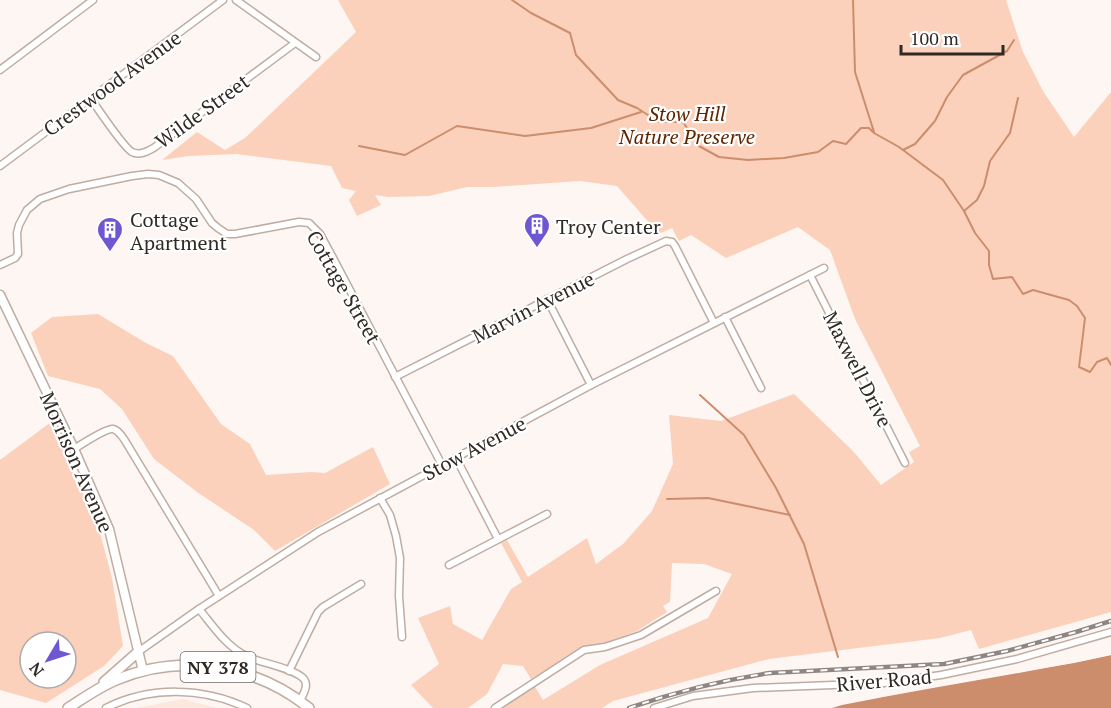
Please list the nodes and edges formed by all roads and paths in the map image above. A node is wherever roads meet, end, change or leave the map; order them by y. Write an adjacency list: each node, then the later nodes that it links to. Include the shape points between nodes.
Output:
1 (93, 0): 6 (street)
2 (223, 0): 7 (street, Crestwood Avenue)
3 (236, 0): 4 (street)
4 (295, 43): 5 (street); 7 (street, Wilde Street, via 143,153 125,146)
5 (316, 57)
6 (0, 70)
7 (91, 99): 8 (street, Crestwood Avenue)
8 (0, 166)
9 (0, 265): 16 (street, Cottage Street, via 18,254 17,233 22,216 40,199 103,181 159,175 187,190 212,223 226,234 309,223 320,234)
10 (824, 268): 11 (street, Stow Avenue)
11 (810, 275): 14 (street, Stow Avenue); 21 (street, Maxwell Drive)
12 (0, 295): 19 (street, Morrison Avenue)
13 (547, 299): 15 (street, Marvin Avenue, via 666,241 672,243); 16 (street, Marvin Avenue); 17 (street)
14 (725, 317): 15 (street, Stow Avenue); 18 (street)
15 (714, 323): 17 (street, Stow Avenue)
16 (395, 377): 22 (street, Cottage Street)
17 (591, 385): 20 (street, Stow Avenue)
18 (761, 388)
19 (74, 448): 29 (street, via 111,429 124,438); 33 (street, Morrison Avenue, via 109,529)
20 (456, 458): 22 (street, Stow Avenue); 25 (street)
21 (905, 463)
22 (442, 465): 23 (street, Stow Avenue)
23 (380, 498): 29 (street, Stow Avenue, via 318,532); 32 (street, via 390,515 400,558)
24 (547, 514): 25 (street)
25 (498, 539): 26 (street)
26 (449, 565)
27 (361, 584): 35 (street, via 321,609)
28 (716, 591): 42 (street, via 641,635 584,650)
29 (219, 597): 30 (street, Stow Avenue)
30 (199, 609): 33 (street, Stow Avenue); 35 (street, via 241,653)
31 (1111, 632): 43 (street, River Road, via 1017,659 941,675 884,683 753,688 693,696)
32 (402, 637)
33 (138, 652): 34 (street, Morrison Avenue); 36 (main road)
34 (143, 671): 36 (main road, NY 378); 37 (main road, NY 378, via 177,666 220,667 263,680)
35 (289, 671): 37 (street, via 306,683)
36 (94, 692): 38 (main road, NY 378)
37 (300, 701): 41 (main road, NY 378)
38 (68, 708)
39 (106, 708): 40 (street, via 132,698 168,692 213,695)
40 (247, 708)
41 (309, 708)
42 (495, 708)
43 (654, 708)

